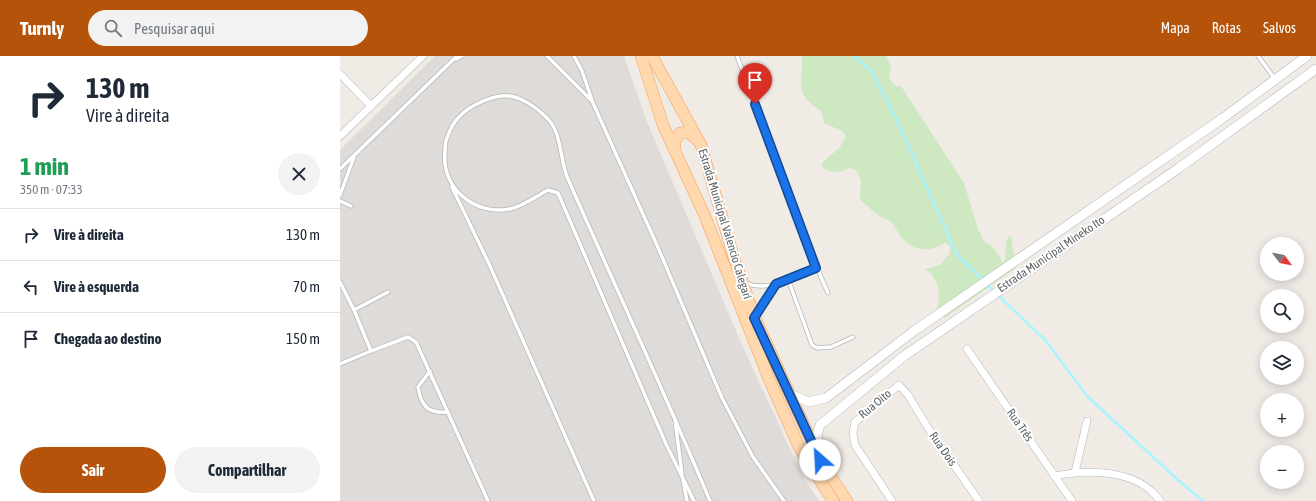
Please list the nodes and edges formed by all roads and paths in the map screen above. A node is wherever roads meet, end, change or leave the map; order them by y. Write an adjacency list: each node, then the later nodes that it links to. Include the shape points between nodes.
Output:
1 (423, 56): 16 (street)
2 (457, 56): 11 (lane)
3 (462, 56): 11 (lane)
4 (547, 56): 15 (lane)
5 (574, 56): 15 (lane)
6 (641, 56): 22 (main road, Estrada Municipal Valencio Calegari, via 663,125)
7 (652, 56): 19 (main road, Estrada Municipal Valencio Calegari)
8 (737, 56): 28 (lane)
9 (1258, 56): 14 (lane)
10 (1307, 56): 14 (street, Estrada Municipal Mineko Ito)
11 (451, 62): 21 (lane)
12 (1316, 69): 20 (street, Estrada Municipal Mineko Ito)
13 (340, 74): 16 (street)
14 (1276, 80): 17 (street, Estrada Municipal Mineko Ito)
15 (593, 103): 56 (lane, via 722,398 753,457)
16 (371, 106): 18 (street)
17 (1200, 134): 20 (street, via 1196,140 1196,147); 42 (street, Estrada Municipal Mineko Ito, via 914,331 826,398 809,402)
18 (340, 136)
19 (701, 145): 22 (main road, via 691,133 682,132 675,141); 30 (main road, Estrada Municipal Valencio Calegari)
20 (1206, 149): 47 (street, Estrada Municipal Mineko Ito, via 904,356 820,426 817,435)
21 (354, 156): 23 (lane); 25 (lane)
22 (676, 156): 57 (main road, Estrada Municipal Valencio Calegari, via 704,214 769,379 796,440)
23 (340, 169)
24 (452, 186): 45 (lane, via 444,163 446,139 458,117 474,105 510,96 525,102 547,118 559,138 564,171); 49 (lane, via 473,204 487,210 512,209 548,190 558,194 663,437); 52 (lane)
25 (340, 195)
26 (340, 201): 27 (lane)
27 (351, 206)
28 (816, 268): 29 (lane); 34 (lane)
29 (788, 280): 32 (lane); 37 (lane, via 812,345 817,348 831,347)
30 (742, 281): 32 (lane, via 753,286 768,287); 36 (main road, Estrada Municipal Valencio Calegari)
31 (340, 282): 35 (lane)
32 (776, 284): 36 (lane)
33 (388, 292): 35 (lane)
34 (828, 293)
35 (354, 310): 39 (lane)
36 (754, 318): 42 (main road, Estrada Municipal Valencio Calegari)
37 (853, 337)
38 (967, 349): 50 (street, Rua Três)
39 (371, 351): 40 (lane); 41 (lane, via 408,336 416,342)
40 (340, 364)
41 (430, 371): 44 (lane); 44 (lane, via 418,387 419,395 429,410 437,413)
42 (790, 394): 47 (main road, Estrada Municipal Valencio Calegari)
43 (908, 395): 59 (street, Rua Oito, via 899,385 855,422 853,433 856,445); 60 (street, Rua Dois)
44 (448, 412): 51 (lane)
45 (674, 415): 49 (lane); 55 (lane)
46 (1086, 421): 48 (street)
47 (820, 460): 58 (main road, Estrada Municipal Valencio Calegari)
48 (1075, 472): 50 (street); 62 (street, via 1124,477 1143,484)
49 (683, 476): 53 (lane); 54 (lane)
50 (1054, 476): 61 (street, Rua Três)
51 (488, 501)
52 (594, 501)
53 (687, 501)
54 (694, 501)
55 (710, 501)
56 (784, 501)
57 (833, 501)
58 (847, 501)
59 (892, 501)
60 (979, 501)
61 (1072, 501)
62 (1160, 501)

